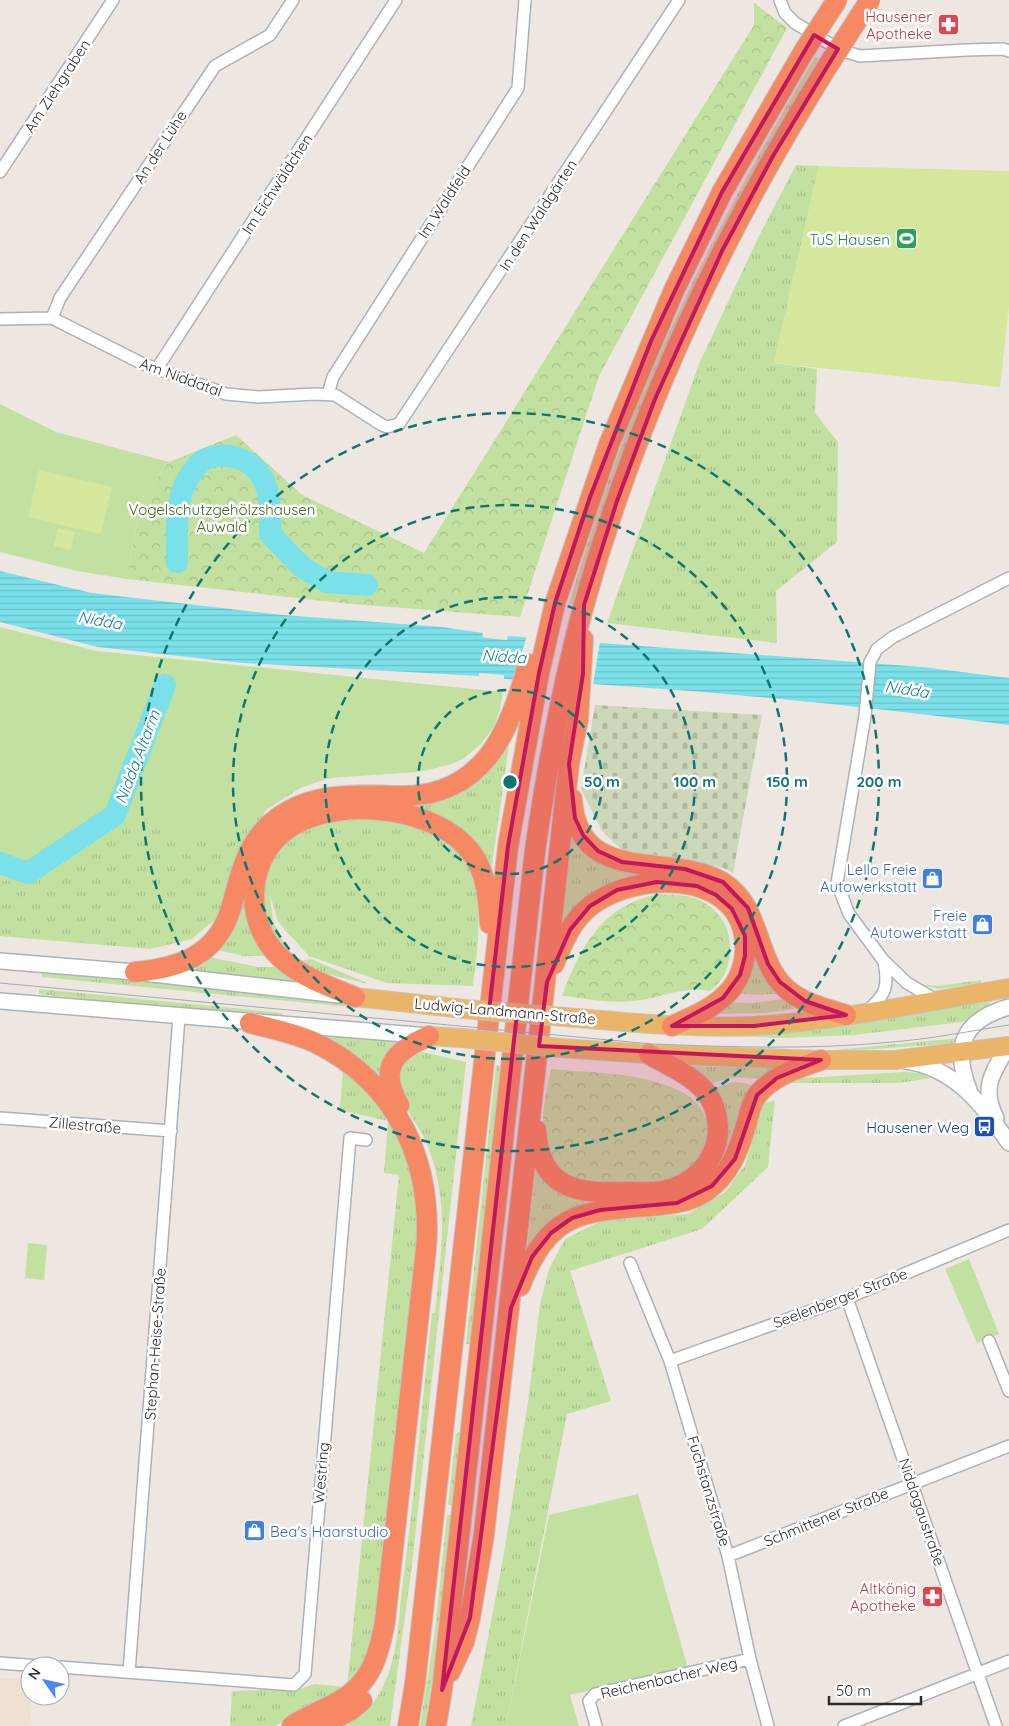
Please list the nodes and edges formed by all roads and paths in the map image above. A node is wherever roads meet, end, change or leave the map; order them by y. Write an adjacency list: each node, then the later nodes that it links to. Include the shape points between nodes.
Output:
1 (113, 0): 10 (street, Am Ziehgraben)
2 (293, 0): 11 (street, An der Lühe, via 270,36 214,66 60,298)
3 (396, 0): 13 (street, Im Eichwäldchen)
4 (525, 0): 14 (street, Im Waldfeld, via 518,88 336,371)
5 (679, 0): 15 (street, In den Waldgärten, via 405,417)
6 (780, 0): 9 (street, via 794,23 840,50 860,56)
7 (837, 0): 18 (highway, bridge, via 727,184 674,290 609,444 555,603 534,642)
8 (870, 0): 17 (highway, bridge, via 760,180 698,300 635,450)
9 (1007, 49)
10 (0, 172)
11 (52, 318): 12 (street, Am Niddatal); 13 (street, Am Niddatal, via 117,352)
12 (0, 319)
13 (158, 367): 14 (street, Am Niddatal, via 226,394 266,397)
14 (328, 394): 15 (street, Am Niddatal, via 382,425)
15 (393, 426)
16 (1009, 578): 20 (street, via 893,637 877,649 870,662 866,709 838,883 849,914)
17 (584, 605): 19 (highway, via 583,674); 64 (highway, via 557,718 535,852)
18 (521, 715): 22 (highway); 23 (highway, via 485,762 459,783 445,789 414,796 340,794 312,800 285,813 265,830 250,850 241,869 230,911 204,951 163,970)
19 (569, 764): 24 (highway); 31 (highway, via 574,818 594,847 622,862 685,869 723,882 748,908 768,964 780,982 805,1001)
20 (883, 960): 27 (street, via 907,984); 30 (street, via 886,986 882,997)
21 (0, 961): 23 (main road, Ludwig-Landmann-Straße)
22 (493, 971): 26 (highway, via 485,881 472,853 460,840 443,828 407,815 367,809 343,810 295,824 278,837 256,872 254,908 265,939 280,958 298,972); 67 (highway)
23 (135, 972): 26 (main road, Ludwig-Landmann-Straße)
24 (547, 982): 34 (highway, via 570,930 585,911 603,897 630,885 651,882 684,884 708,890 726,902 741,926 746,946 743,966 723,998); 41 (highway)
25 (1009, 988): 27 (main road, Ludwig-Landmann-Straße)
26 (355, 997): 34 (main road, Ludwig-Landmann-Straße, bridge)
27 (936, 1000): 30 (main road, Ludwig-Landmann-Straße)
28 (0, 1002): 32 (main road, Ludwig-Landmann-Straße)
29 (1009, 1007): 37 (main road, via 990,1012 977,1020 968,1031)
30 (866, 1012): 31 (main road, Ludwig-Landmann-Straße)
31 (846, 1015): 34 (main road, Ludwig-Landmann-Straße, via 754,1026)
32 (179, 1017): 33 (main road, Ludwig-Landmann-Straße); 44 (street, Stephan-Heise-Straße)
33 (250, 1023): 35 (main road, Ludwig-Landmann-Straße); 65 (highway, via 315,1042 369,1080 389,1103 406,1131 420,1167 427,1208 426,1249 386,1612 378,1657 367,1678 351,1694)
34 (672, 1026)
35 (429, 1036): 38 (main road, Ludwig-Landmann-Straße, bridge); 66 (highway, via 403,1049 392,1063 388,1078 427,1166 433,1227 389,1642 381,1671 368,1694 351,1710)
36 (1008, 1047): 37 (main road, Ludwig-Landmann-Straße); 45 (main road, via 989,1084 992,1112)
37 (961, 1053): 40 (main road, Ludwig-Landmann-Straße); 42 (main road, via 963,1073)
38 (649, 1054): 39 (main road, Ludwig-Landmann-Straße); 41 (highway, via 703,1089 716,1113 718,1132 714,1151 697,1175 676,1187 662,1191 598,1194 578,1191 564,1184 541,1160)
39 (821, 1060): 40 (main road, Ludwig-Landmann-Straße); 50 (highway, via 777,1078 757,1095 735,1158 704,1192 677,1203 600,1210 572,1218 551,1233 532,1257)
40 (895, 1060): 42 (main road, via 937,1069)
41 (534, 1091): 50 (highway)
42 (971, 1094): 45 (main road)
43 (0, 1118): 44 (street, Zillestraße)
44 (171, 1131): 62 (street, Stephan-Heise-Straße)
45 (1006, 1138)
46 (366, 1140): 62 (street, Westring, via 350,1138 304,1674 294,1685)
47 (1009, 1230): 49 (street, Seelenberger Straße)
48 (630, 1263): 52 (street, Fuchstanzstraße)
49 (847, 1298): 52 (street, Seelenberger Straße); 55 (street, Niddagaustraße)
50 (510, 1308): 64 (highway, via 484,1535 470,1618 464,1642)
51 (989, 1341): 53 (street)
52 (670, 1361): 56 (street, Fuchstanzstraße)
53 (1009, 1391)
54 (1009, 1446): 55 (street, Schmittener Straße)
55 (912, 1483): 56 (street, Schmittener Straße); 63 (street, Niddagaustraße)
56 (728, 1556): 57 (street, Fuchstanzstraße)
57 (750, 1659): 69 (street, Reichenbacher Weg, via 595,1694 590,1701); 70 (street, Fuchstanzstraße)
58 (1009, 1661): 63 (street)
59 (0, 1662): 60 (street)
60 (20, 1664)
61 (70, 1669): 62 (street)
62 (129, 1672)
63 (978, 1673): 71 (street); 72 (street, Niddagaustraße)
64 (442, 1690): 68 (highway)
65 (292, 1726)
66 (322, 1726)
67 (408, 1726)
68 (436, 1726)
69 (596, 1726)
70 (768, 1726)
71 (844, 1726)
72 (996, 1726)

